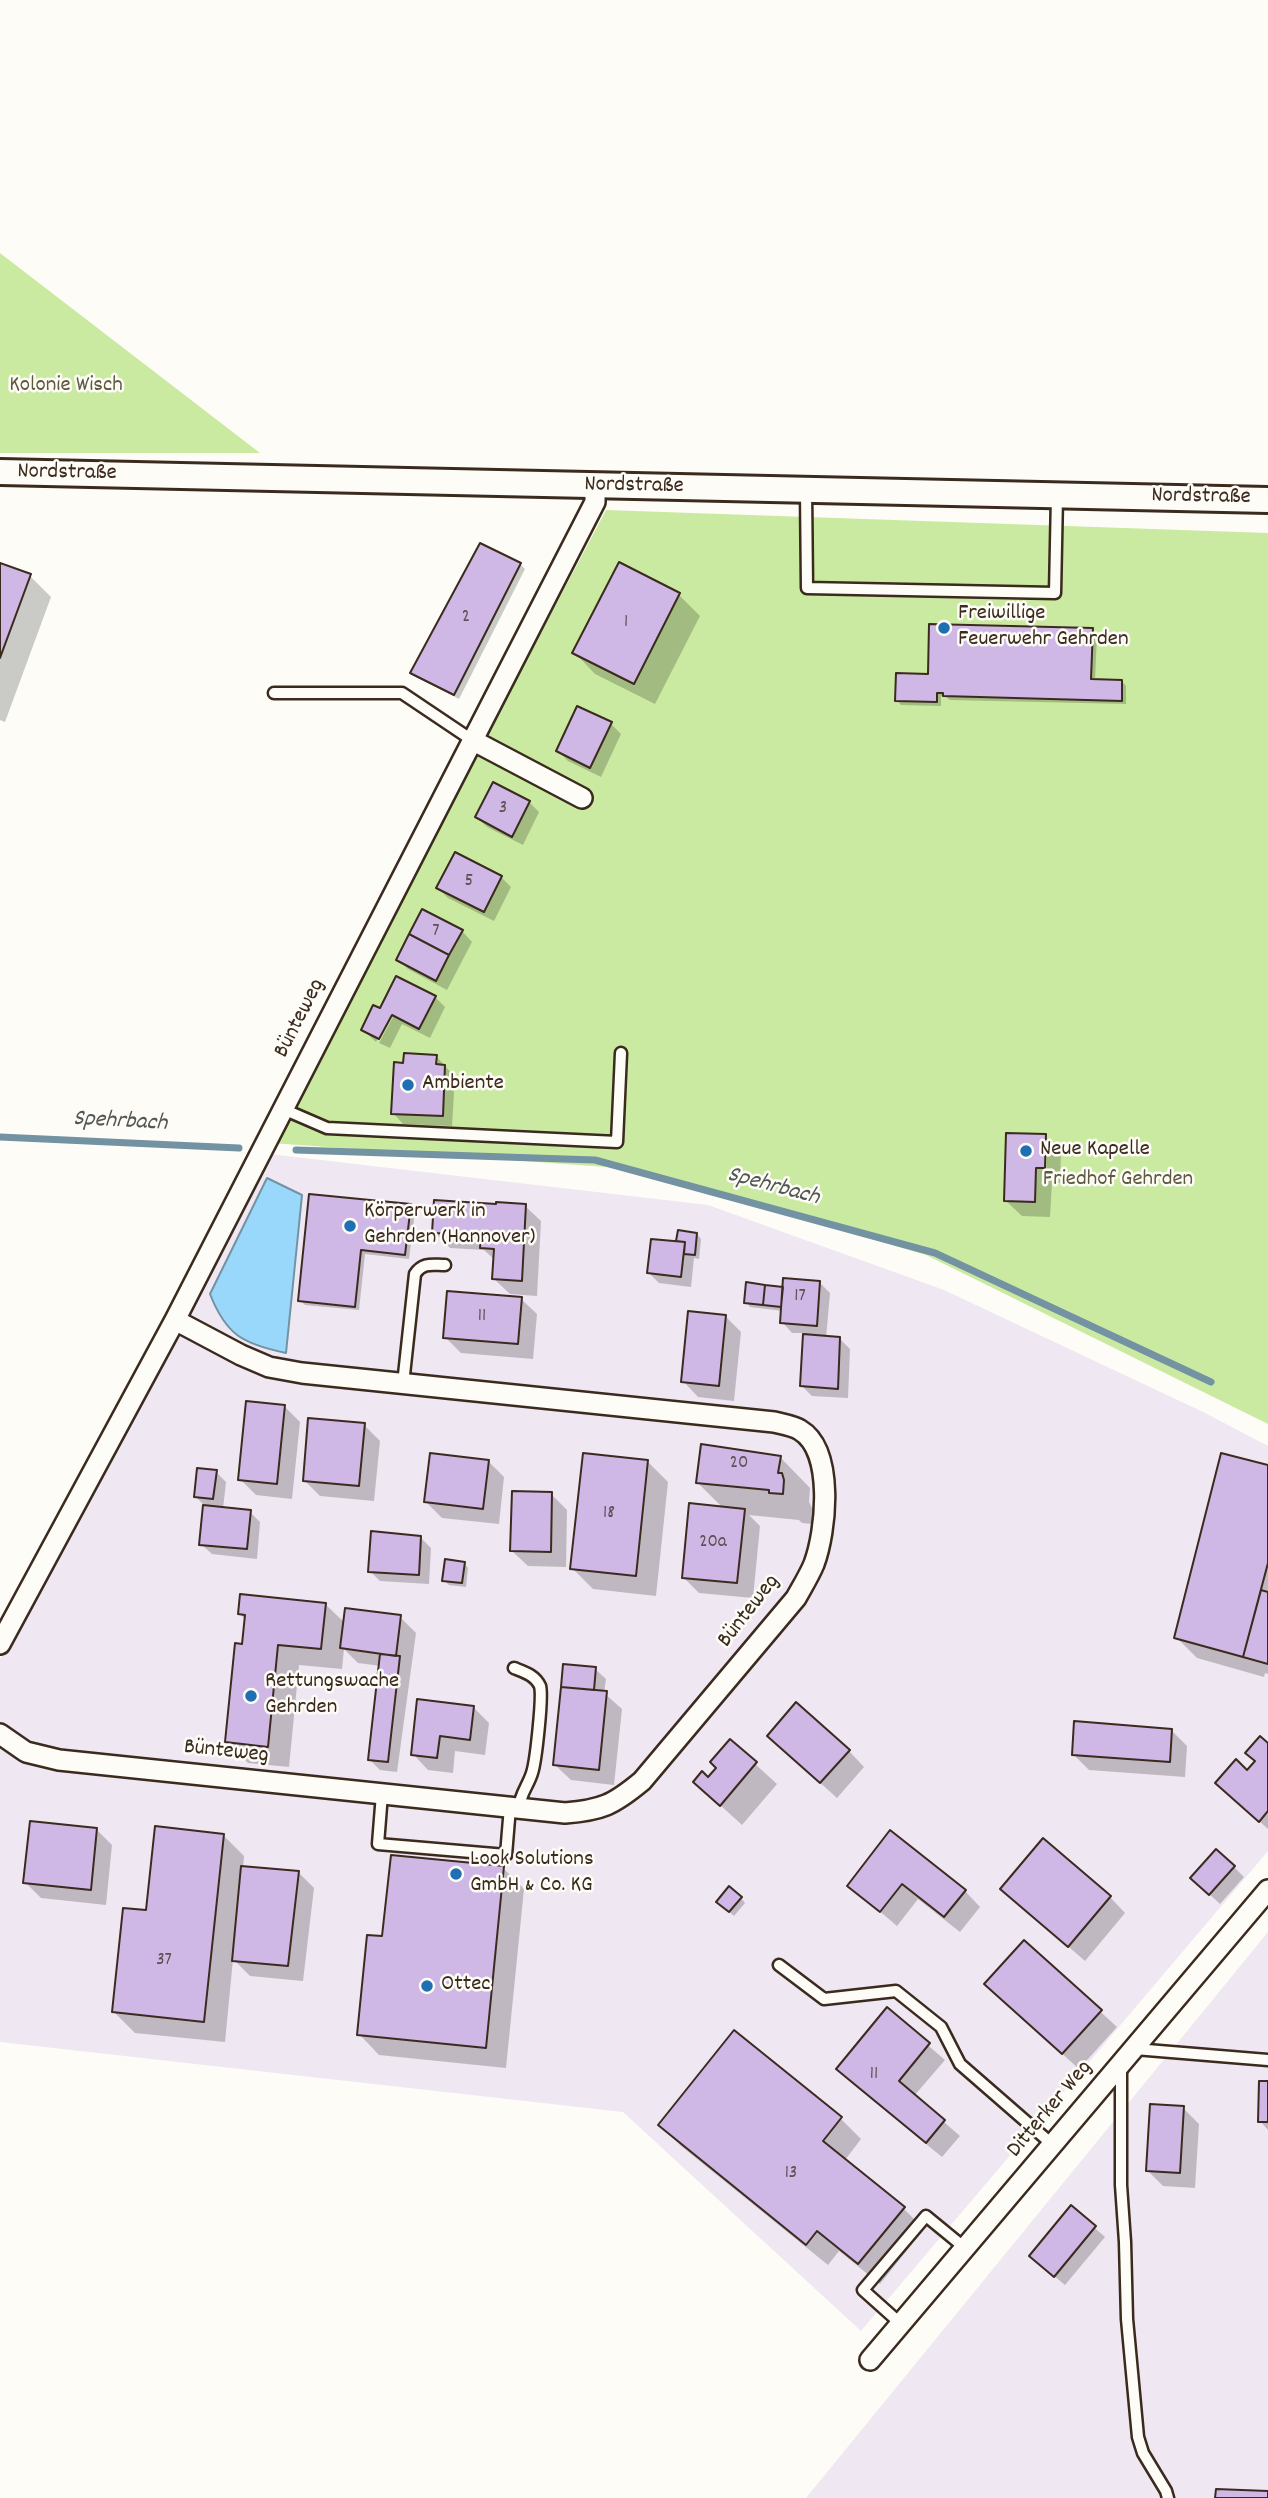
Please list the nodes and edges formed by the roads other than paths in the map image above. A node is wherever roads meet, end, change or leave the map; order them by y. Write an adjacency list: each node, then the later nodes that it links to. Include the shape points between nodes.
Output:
1 (0, 472): 2 (street, Nordstraße)
2 (595, 486): 3 (street, Nordstraße); 7 (street, Bünteweg, via 595,502)
3 (806, 490): 4 (street, Nordstraße); 4 (lane, via 807,588 1055,593)
4 (1056, 495): 5 (street, Nordstraße)
5 (1268, 500)
6 (274, 693): 7 (lane, via 402,694)
7 (472, 740): 8 (street); 10 (street, Bünteweg)
8 (582, 798)
9 (621, 1053): 10 (lane, via 617,1142 327,1128)
10 (282, 1109): 12 (street, Bünteweg)
11 (445, 1265): 13 (lane, via 426,1264 415,1274)
12 (175, 1320): 13 (street, Bünteweg, via 269,1367); 14 (street, Bünteweg)
13 (403, 1384): 18 (street, Bünteweg, via 774,1422 801,1430 817,1448 824,1473 814,1563 796,1598 642,1782 618,1801 593,1811)
14 (0, 1644)
15 (514, 1668): 18 (lane, via 532,1675 540,1687 532,1773)
16 (0, 1734): 17 (street, Bünteweg, via 26,1752 59,1760)
17 (382, 1794): 18 (street, Bünteweg); 18 (lane, via 378,1844 506,1855)
18 (515, 1808)
19 (1268, 1890): 21 (street, Ditterker Weg)
20 (779, 1965): 24 (lane, via 824,1999 896,1992 941,2027 960,2064)
21 (1134, 2049): 22 (lane); 23 (street, Ditterker Weg)
22 (1268, 2060)
23 (1121, 2064): 24 (street, Ditterker Weg); 28 (lane, via 1127,2319 1138,2437)
24 (1053, 2145): 25 (street, Ditterker Weg)
25 (965, 2248): 26 (street, Ditterker Weg); 26 (lane, via 926,2216 863,2290)
26 (901, 2324): 27 (street, Ditterker Weg)
27 (870, 2360)
28 (1168, 2498)

